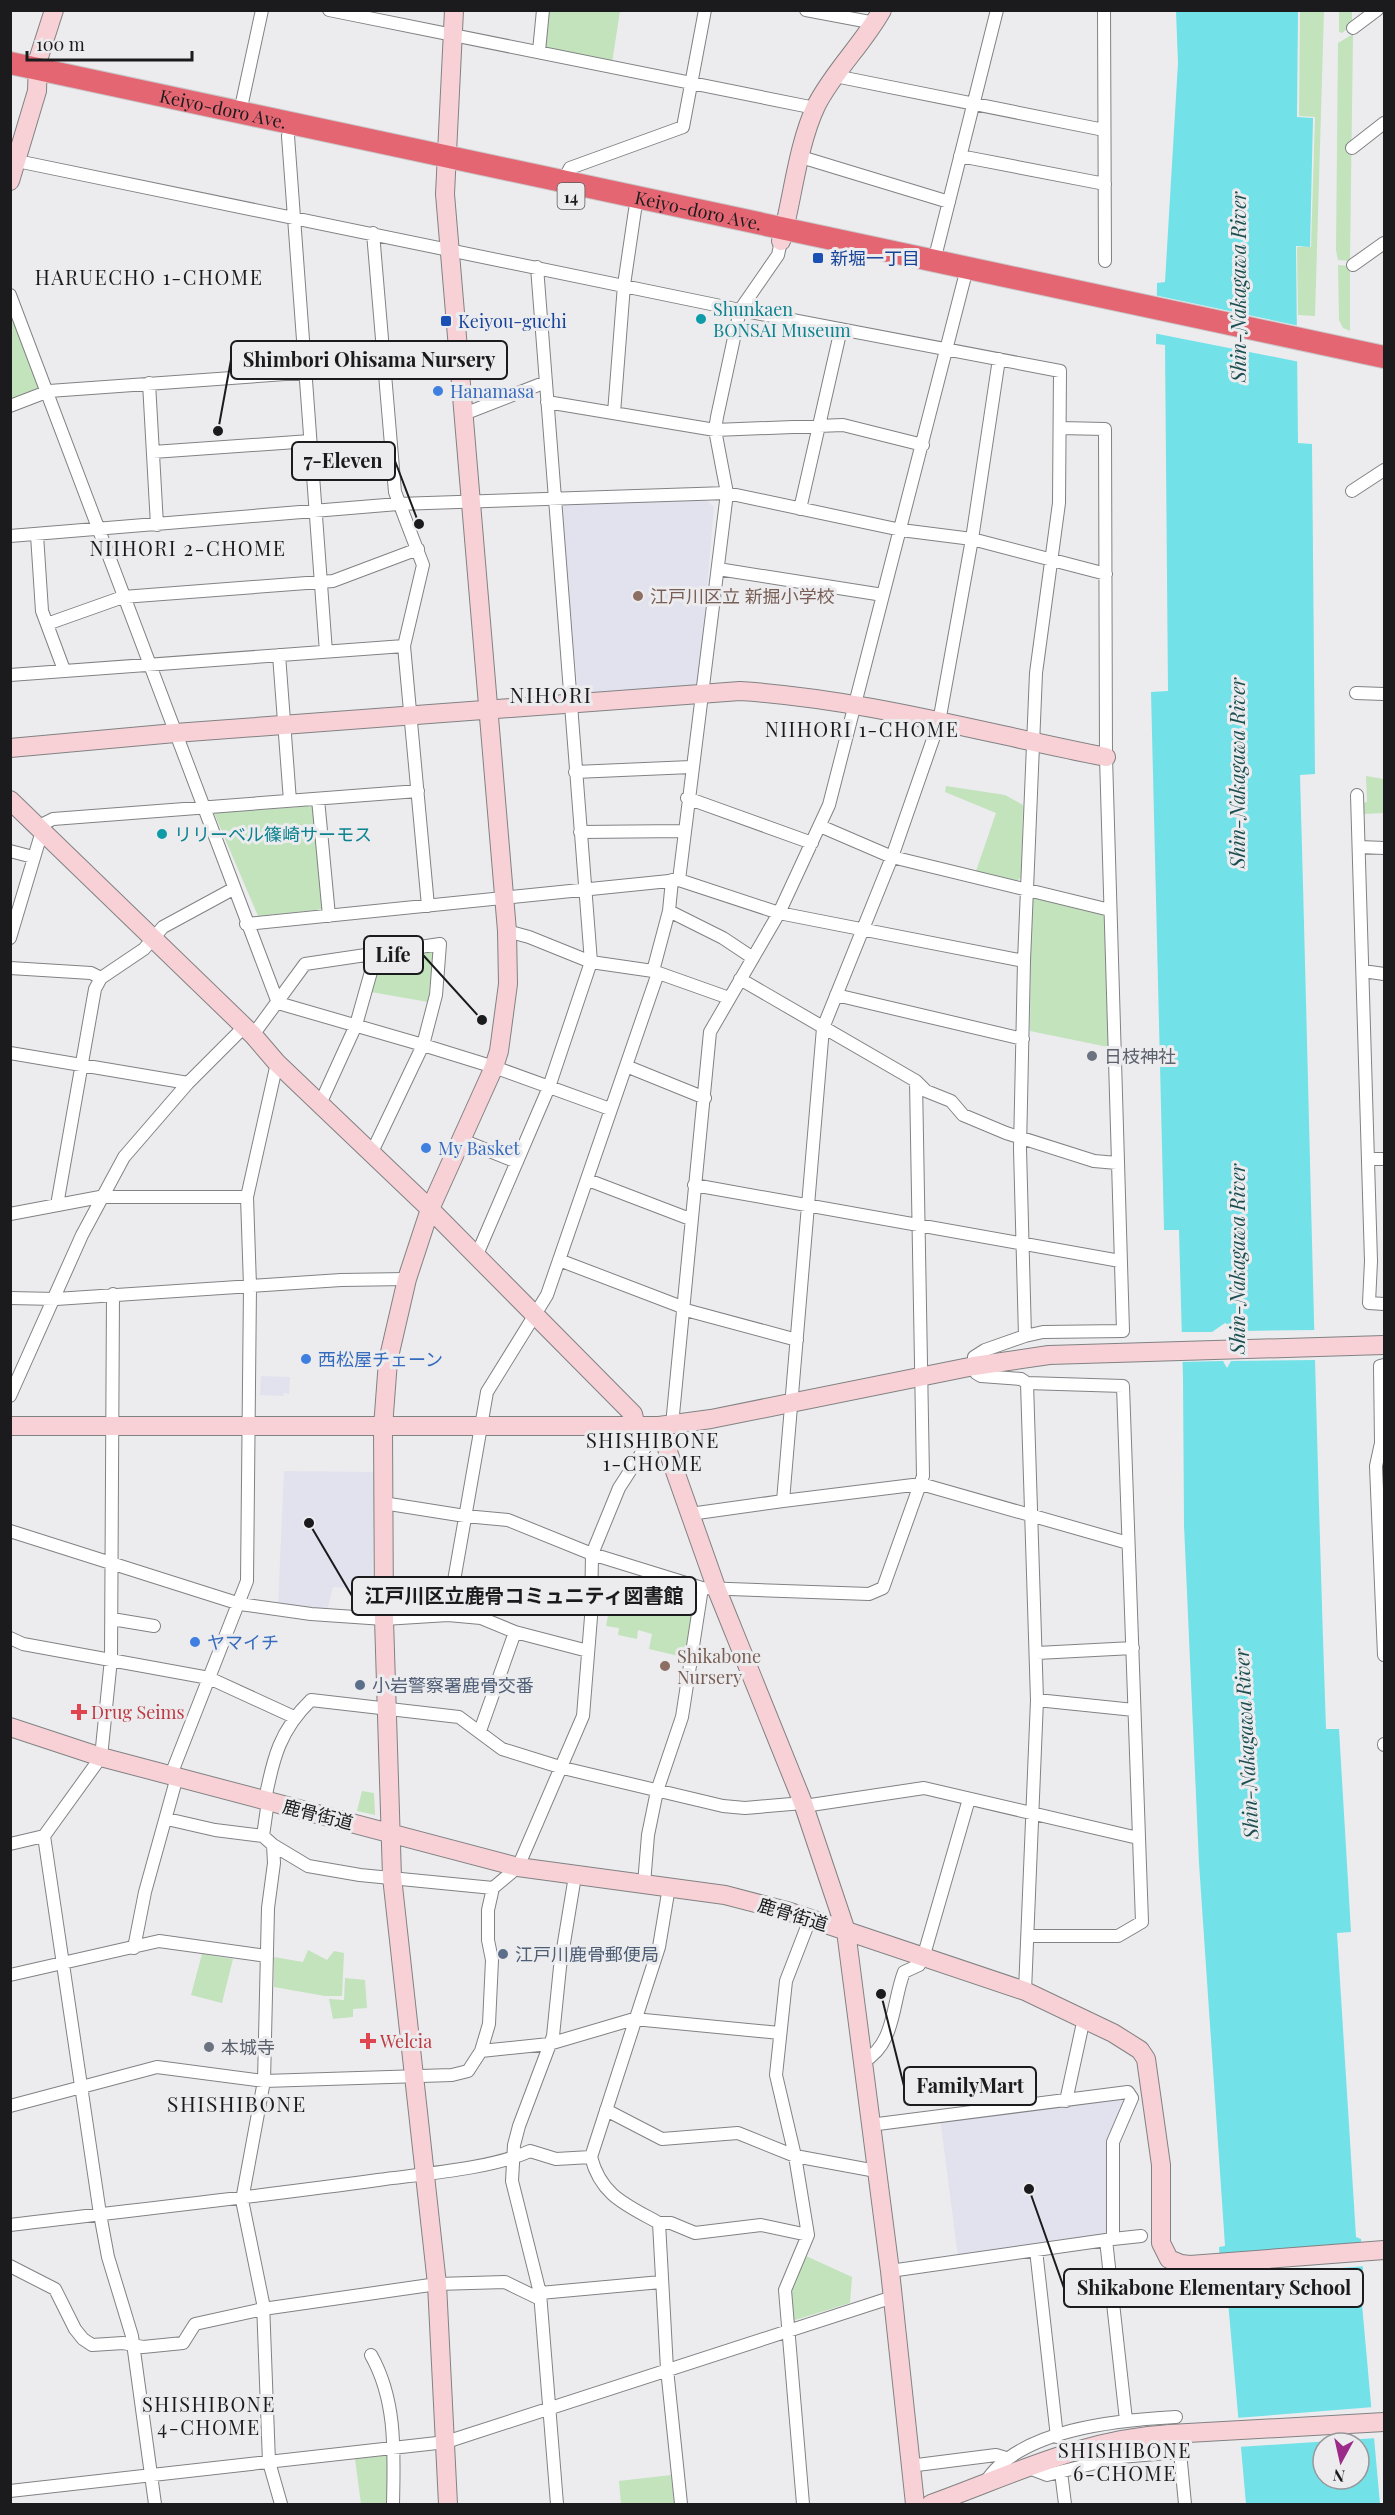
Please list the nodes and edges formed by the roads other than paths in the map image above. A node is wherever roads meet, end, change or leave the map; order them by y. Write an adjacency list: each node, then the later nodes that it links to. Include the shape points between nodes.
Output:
1 (54, 10): 17 (street)
2 (262, 10): 23 (street)
3 (329, 10): 11 (street)
4 (454, 10): 14 (street)
5 (543, 10): 15 (street)
6 (705, 10): 20 (street)
7 (806, 10): 12 (street)
8 (997, 10): 21 (street)
9 (1104, 10): 25 (street)
10 (1377, 10): 13 (street)
11 (383, 16): 14 (street)
12 (879, 17): 18 (street)
13 (1353, 28)
14 (452, 35): 15 (street); 31 (street)
15 (538, 51): 20 (street)
16 (10, 63): 17 (highway, Keiyo-doro Ave. / 14)
17 (38, 76): 19 (highway, Keiyo-doro Ave. / 14); 23 (highway, Keiyo-doro Ave. / 14); 26 (highway, Keiyo-doro Ave. / 14); 30 (street)
18 (835, 76): 21 (street); 22 (street)
19 (10, 77)
20 (692, 84): 22 (street); 33 (street, via 683,127 570,168)
21 (973, 103): 25 (street); 28 (street)
22 (815, 108): 29 (street)
23 (240, 112): 31 (highway, Keiyo-doro Ave. / 14)
24 (1384, 123): 27 (street)
25 (1104, 130): 34 (street)
26 (288, 136): 31 (highway, Keiyo-doro Ave. / 14); 37 (street)
27 (1352, 148)
28 (960, 156): 34 (street); 35 (street)
29 (801, 158): 35 (street); 39 (street)
30 (17, 161): 32 (street); 37 (street)
31 (445, 162): 33 (highway, Keiyo-doro Ave. / 14); 36 (highway, Keiyo-doro Ave. / 14); 41 (street)
32 (10, 181)
33 (563, 181): 39 (highway, Keiyo-doro Ave. / 14)
34 (1105, 184): 43 (street)
35 (948, 202): 42 (street)
36 (635, 210): 39 (highway, Keiyo-doro Ave. / 14); 47 (street)
37 (295, 217): 38 (street); 58 (street)
38 (373, 233): 41 (street); 56 (street)
39 (783, 235): 42 (highway, Keiyo-doro Ave. / 14); 46 (highway, Keiyo-doro Ave. / 14); 50 (street, via 778,255)
40 (1384, 243): 44 (street)
41 (450, 250): 45 (street); 65 (street)
42 (934, 261): 49 (highway, Keiyo-doro Ave. / 14)
43 (1105, 261)
44 (1353, 265)
45 (537, 267): 47 (street); 59 (street)
46 (964, 280): 49 (highway, Keiyo-doro Ave. / 14); 52 (street)
47 (624, 285): 50 (street); 64 (street)
48 (10, 295): 61 (street)
49 (1131, 309): 53 (highway, Keiyo-doro Ave. / 14)
50 (740, 310): 51 (street); 68 (street)
51 (841, 329): 52 (street); 66 (street)
52 (946, 349): 55 (street); 70 (street)
53 (1333, 352): 54 (highway, Keiyo-doro Ave. / 14); 57 (highway, Keiyo-doro Ave. / 14)
54 (1384, 357)
55 (999, 359): 67 (street, via 1060,371); 85 (street)
56 (384, 367): 58 (street); 77 (street)
57 (1384, 369)
58 (305, 372): 60 (street); 69 (street)
59 (546, 382): 62 (street); 65 (street)
60 (149, 383): 61 (street); 71 (street)
61 (48, 391): 63 (street); 81 (street)
62 (547, 402): 64 (street); 75 (street)
63 (10, 406)
64 (614, 413): 68 (street)
65 (464, 414): 76 (street)
66 (820, 427): 68 (street); 70 (street, via 843,425); 78 (street)
67 (1060, 428): 87 (street, via 1059,503); 89 (street, via 1105,429)
68 (715, 430): 74 (street)
69 (310, 441): 71 (street); 79 (street)
70 (923, 445): 82 (street)
71 (153, 452): 80 (street)
72 (1384, 470): 73 (street)
73 (1352, 491)
74 (727, 493): 75 (street); 78 (street); 88 (street)
75 (555, 499): 76 (street); 103 (street)
76 (471, 500): 77 (street); 105 (street)
77 (398, 504): 79 (street); 86 (street)
78 (800, 509): 82 (street)
79 (314, 513): 80 (street); 90 (street)
80 (157, 525): 81 (street)
81 (99, 530): 83 (street); 92 (street)
82 (902, 530): 85 (street); 91 (street)
83 (38, 535): 84 (street); 93 (street, via 42,611)
84 (10, 536)
85 (972, 539): 87 (street); 107 (street)
86 (418, 549): 90 (street, via 333,581); 94 (street, via 423,565)
87 (1051, 559): 89 (street); 110 (street, via 1036,674)
88 (718, 569): 91 (street); 101 (street)
89 (1106, 574): 112 (street)
90 (319, 582): 92 (street); 95 (street)
91 (883, 595): 104 (street)
92 (123, 597): 93 (street); 97 (street)
93 (47, 624): 98 (street)
94 (405, 646): 95 (street); 106 (street)
95 (326, 652): 96 (street)
96 (279, 655): 97 (street); 108 (street)
97 (149, 664): 98 (street); 109 (street)
98 (64, 670): 99 (street)
99 (10, 675)
100 (1356, 693): 102 (street)
101 (700, 694): 103 (street); 104 (street, via 740,691); 113 (street)
102 (1384, 694)
103 (572, 705): 105 (street); 114 (street)
104 (856, 705): 107 (street); 122 (street, via 838,777)
105 (488, 711): 106 (street); 136 (street)
106 (411, 716): 108 (street); 115 (street)
107 (939, 722): 110 (street); 131 (street)
108 (285, 727): 109 (street); 120 (street)
109 (175, 733): 111 (street); 121 (street)
110 (1033, 742): 112 (street); 135 (street)
111 (10, 748)
112 (1106, 757): 138 (street)
113 (691, 767): 114 (street); 117 (street)
114 (575, 772): 125 (street)
115 (418, 791): 118 (street); 137 (street)
116 (1357, 795): 127 (street)
117 (687, 798): 124 (street); 126 (street)
118 (318, 799): 120 (street); 141 (street)
119 (10, 800): 123 (street)
120 (290, 801): 121 (street)
121 (202, 808): 123 (street, via 53,819); 133 (street)
122 (820, 826): 126 (street); 131 (street)
123 (40, 829): 130 (street); 146 (street)
124 (683, 831): 125 (street); 132 (street)
125 (580, 832): 134 (street)
126 (812, 843): 140 (street)
127 (1360, 847): 128 (street); 152 (street)
128 (1384, 848)
129 (10, 851): 130 (street)
130 (33, 857): 145 (street)
131 (892, 857): 135 (street); 144 (street)
132 (676, 880): 134 (street); 139 (street); 140 (street)
133 (233, 889): 142 (street); 146 (street, via 163,927)
134 (585, 890): 136 (street); 150 (street)
135 (1027, 891): 138 (street); 149 (street)
136 (504, 899): 137 (street); 143 (street)
137 (428, 906): 141 (street)
138 (1110, 910): 182 (street)
139 (669, 911): 148 (street); 153 (street)
140 (779, 913): 144 (street); 148 (street)
141 (329, 916): 142 (street)
142 (246, 924): 159 (street)
143 (507, 931): 150 (street); 169 (street, via 507,1008)
144 (862, 931): 149 (street); 157 (street)
145 (10, 938)
146 (153, 938): 155 (street, via 144,949); 162 (street)
147 (376, 954): 159 (street, via 305,964); 160 (street); 164 (street, via 440,944 436,995)
148 (753, 958): 156 (street)
149 (1024, 961): 163 (street)
150 (591, 962): 153 (street); 172 (street)
151 (10, 968): 155 (street, via 91,973)
152 (1363, 971): 154 (street); 179 (street)
153 (656, 972): 158 (street); 168 (street)
154 (1384, 974)
155 (101, 978): 167 (street, via 95,989)
156 (740, 979): 158 (street); 161 (street)
157 (836, 995): 161 (street); 163 (street)
158 (729, 998): 173 (street, via 710,1032)
159 (278, 1003): 160 (street); 162 (street)
160 (356, 1025): 164 (street); 174 (street)
161 (823, 1028): 170 (street); 188 (street)
162 (248, 1031): 166 (street); 171 (street)
163 (1023, 1039): 176 (street)
164 (423, 1045): 169 (street); 178 (street)
165 (10, 1053): 167 (street)
166 (278, 1063): 174 (street); 186 (street)
167 (82, 1065): 171 (street); 187 (street)
168 (627, 1066): 173 (street); 175 (street)
169 (494, 1067): 172 (street); 177 (street)
170 (916, 1081): 176 (street, via 926,1091 951,1101 963,1115); 192 (street)
171 (188, 1083): 185 (street, via 124,1157)
172 (549, 1087): 175 (street); 181 (street)
173 (705, 1098): 184 (street)
174 (320, 1104): 178 (street)
175 (610, 1109): 183 (street)
176 (1021, 1138): 182 (street, via 1094,1161); 193 (street)
177 (462, 1140): 181 (street); 189 (street)
178 (372, 1152): 189 (street)
179 (1368, 1159): 180 (street); 202 (street, via 1369,1303)
180 (1384, 1159)
181 (517, 1162): 194 (street)
182 (1117, 1163): 196 (street)
183 (588, 1180): 191 (street); 195 (street)
184 (694, 1185): 188 (street); 191 (street)
185 (100, 1197): 186 (street); 187 (street); 201 (street)
186 (247, 1197): 198 (street)
187 (57, 1204): 190 (street)
188 (808, 1205): 192 (street); 206 (street)
189 (430, 1209): 194 (street); 197 (street)
190 (10, 1214)
191 (690, 1219): 203 (street)
192 (919, 1225): 193 (street); 210 (street)
193 (1023, 1244): 196 (street); 205 (street)
194 (476, 1257): 204 (street)
195 (559, 1260): 203 (street); 204 (street, via 547,1295)
196 (1120, 1261): 205 (street, via 1123,1331 1043,1332)
197 (407, 1280): 198 (street); 218 (street, via 388,1361)
198 (250, 1286): 199 (street); 214 (street)
199 (113, 1294): 201 (street); 216 (street)
200 (10, 1298): 201 (street)
201 (52, 1299): 212 (street)
202 (1384, 1304)
203 (682, 1308): 206 (street); 217 (street)
204 (534, 1317): 219 (street, via 633,1414); 220 (street, via 487,1392)
205 (1025, 1336): 208 (street, via 974,1356)
206 (797, 1340): 213 (street)
207 (1384, 1345): 208 (street, via 1048,1354)
208 (974, 1365): 210 (street); 211 (street, via 981,1376 1022,1378)
209 (1384, 1365): 221 (street, via 1380,1366)
210 (920, 1377): 213 (street); 222 (street)
211 (1027, 1383): 227 (street); 229 (street, via 1123,1386)
212 (10, 1396)
213 (791, 1402): 217 (street); 223 (street)
214 (248, 1424): 216 (street); 218 (street); 234 (street, via 247,1581)
215 (10, 1426): 216 (street)
216 (113, 1426): 231 (street)
217 (665, 1426): 219 (street); 225 (street); 230 (street, via 619,1488)
218 (383, 1427): 220 (street); 224 (street)
219 (636, 1427): 220 (street)
220 (479, 1428): 226 (street)
221 (1381, 1457): 232 (street)
222 (921, 1484): 223 (street); 227 (street); 233 (street, via 883,1588 869,1594)
223 (783, 1502): 225 (street)
224 (383, 1503): 226 (street); 237 (street)
225 (690, 1514): 233 (street)
226 (465, 1516): 230 (street, via 507,1520); 235 (street)
227 (1031, 1516): 229 (street); 243 (street)
228 (10, 1531): 231 (street)
229 (1128, 1543): 241 (street)
230 (592, 1554): 233 (street); 242 (street)
231 (112, 1563): 234 (street); 236 (street)
232 (1382, 1582): 244 (street)
233 (709, 1589): 256 (street, via 682,1717); 259 (street)
234 (240, 1604): 237 (street); 246 (street)
235 (448, 1615): 237 (street); 239 (street, via 481,1618)
236 (112, 1619): 238 (street); 245 (street)
237 (384, 1619): 248 (street)
238 (154, 1626)
239 (515, 1632): 242 (street); 252 (street)
240 (10, 1638): 245 (street, via 23,1644)
241 (1133, 1648): 243 (street); 249 (street)
242 (588, 1651): 254 (street, via 583,1716)
243 (1036, 1653): 247 (street)
244 (1384, 1654)
245 (111, 1659): 246 (street); 253 (street)
246 (209, 1678): 250 (street); 255 (street)
247 (1037, 1700): 249 (street); 260 (street)
248 (386, 1709): 250 (street, via 311,1700); 252 (street, via 459,1717); 262 (street)
249 (1134, 1710): 264 (street)
250 (294, 1717): 258 (street, via 286,1727 272,1766)
251 (10, 1728): 253 (street, 鹿骨街道)
252 (480, 1731): 254 (street, via 502,1749)
253 (100, 1757): 255 (street, 鹿骨街道); 263 (street)
254 (563, 1767): 256 (street); 267 (street)
255 (173, 1775): 258 (street, 鹿骨街道); 261 (street, via 175,1784)
256 (657, 1791): 259 (street, via 745,1808); 270 (street)
257 (969, 1799): 259 (street, via 924,1788); 260 (street); 278 (street)
258 (267, 1801): 262 (street, 鹿骨街道); 265 (street)
259 (804, 1804): 274 (street)
260 (1033, 1814): 264 (street); 275 (street)
261 (167, 1819): 265 (street); 276 (street, via 145,1892)
262 (390, 1833): 267 (street, 鹿骨街道); 269 (street)
263 (44, 1836): 266 (street); 279 (street)
264 (1138, 1838): 275 (street, via 1142,1922 1118,1936)
265 (268, 1841): 269 (street, via 308,1866); 277 (street)
266 (10, 1844)
267 (518, 1867): 268 (street, 鹿骨街道); 272 (street)
268 (575, 1876): 270 (street, 鹿骨街道); 285 (street)
269 (392, 1877): 272 (street); 288 (street)
270 (644, 1884): 271 (street, 鹿骨街道)
271 (669, 1887): 273 (street, 鹿骨街道, via 725,1895); 283 (street, via 659,1947)
272 (493, 1888): 286 (street, via 488,1910 492,1960 489,2024)
273 (810, 1919): 274 (street, 鹿骨街道); 284 (street, via 786,1981)
274 (846, 1931): 278 (street, 鹿骨街道); 287 (street)
275 (1028, 1936): 281 (street)
276 (134, 1947): 277 (street, via 159,1941); 279 (street)
277 (267, 1956): 289 (street)
278 (923, 1958): 281 (street, 鹿骨街道); 287 (street, via 919,1965 904,1972 894,2018 873,2057)
279 (63, 1964): 280 (street); 290 (street)
280 (10, 1975)
281 (1025, 1991): 282 (street, 鹿骨街道)
282 (1084, 2018): 291 (street); 308 (street, 鹿骨街道, via 1128,2042 1146,2059 1161,2166 1161,2243 1169,2259 1190,2265)
283 (634, 2019): 284 (street); 285 (street); 293 (street)
284 (780, 2033): 295 (street, via 776,2076)
285 (549, 2044): 286 (street); 297 (street, via 519,2126)
286 (481, 2051): 288 (street, via 468,2071)
287 (863, 2062): 294 (street)
288 (413, 2077): 289 (street); 299 (street)
289 (264, 2081): 290 (street, via 157,2067); 300 (street)
290 (82, 2087): 292 (street); 301 (street)
291 (1066, 2101): 294 (street); 306 (street, via 1128,2092 1132,2098 1113,2142)
292 (10, 2106)
293 (606, 2110): 295 (street, via 662,2139 738,2133); 296 (street)
294 (870, 2125): 298 (street)
295 (795, 2156): 298 (street); 304 (street)
296 (591, 2157): 297 (street, via 556,2159 530,2151); 302 (street, via 594,2170 611,2196)
297 (515, 2158): 299 (street); 313 (street, via 512,2181)
298 (876, 2171): 310 (street)
299 (424, 2173): 300 (street); 312 (street)
300 (242, 2200): 301 (street); 315 (street)
301 (100, 2214): 303 (street); 317 (street, via 108,2257)
302 (659, 2223): 304 (street, via 695,2232 761,2225); 311 (street)
303 (10, 2225)
304 (808, 2235): 316 (street, via 785,2290)
305 (1141, 2236): 306 (street)
306 (1109, 2240): 307 (street); 322 (street)
307 (1036, 2250): 310 (street); 324 (street)
308 (1384, 2250)
309 (10, 2266): 317 (street, via 55,2289 83,2339 93,2345)
310 (890, 2271): 314 (street)
311 (661, 2282): 313 (street); 319 (street)
312 (437, 2284): 313 (street, via 506,2282); 315 (street); 325 (street)
313 (540, 2296): 320 (street)
314 (893, 2297): 316 (street); 329 (street)
315 (263, 2309): 317 (street, via 195,2324 183,2343); 328 (street)
316 (787, 2331): 319 (street); 341 (street)
317 (134, 2345): 332 (street)
318 (371, 2355): 326 (street, via 380,2372 393,2420)
319 (667, 2369): 320 (street); 340 (street)
320 (549, 2408): 325 (street); 339 (street)
321 (1176, 2417): 322 (street)
322 (1126, 2420): 324 (street)
323 (1384, 2422): 330 (street, bridge, via 1134,2436)
324 (1057, 2437): 327 (street)
325 (446, 2442): 326 (street); 338 (street)
326 (395, 2448): 328 (street); 337 (street)
327 (1006, 2458): 329 (street, via 996,2455); 333 (street)
328 (269, 2462): 332 (street); 336 (street)
329 (909, 2466): 342 (street)
330 (1026, 2467): 331 (street, via 1047,2475); 333 (street)
331 (1061, 2472): 344 (street); 345 (street, via 1120,2457 1180,2452)
332 (151, 2475): 334 (street); 335 (street)
333 (985, 2483): 343 (street)
334 (10, 2491)
335 (155, 2505)
336 (281, 2505)
337 (393, 2505)
338 (448, 2505)
339 (557, 2505)
340 (681, 2505)
341 (803, 2505)
342 (915, 2505)
343 (931, 2505)
344 (1065, 2505)
345 (1185, 2505)

